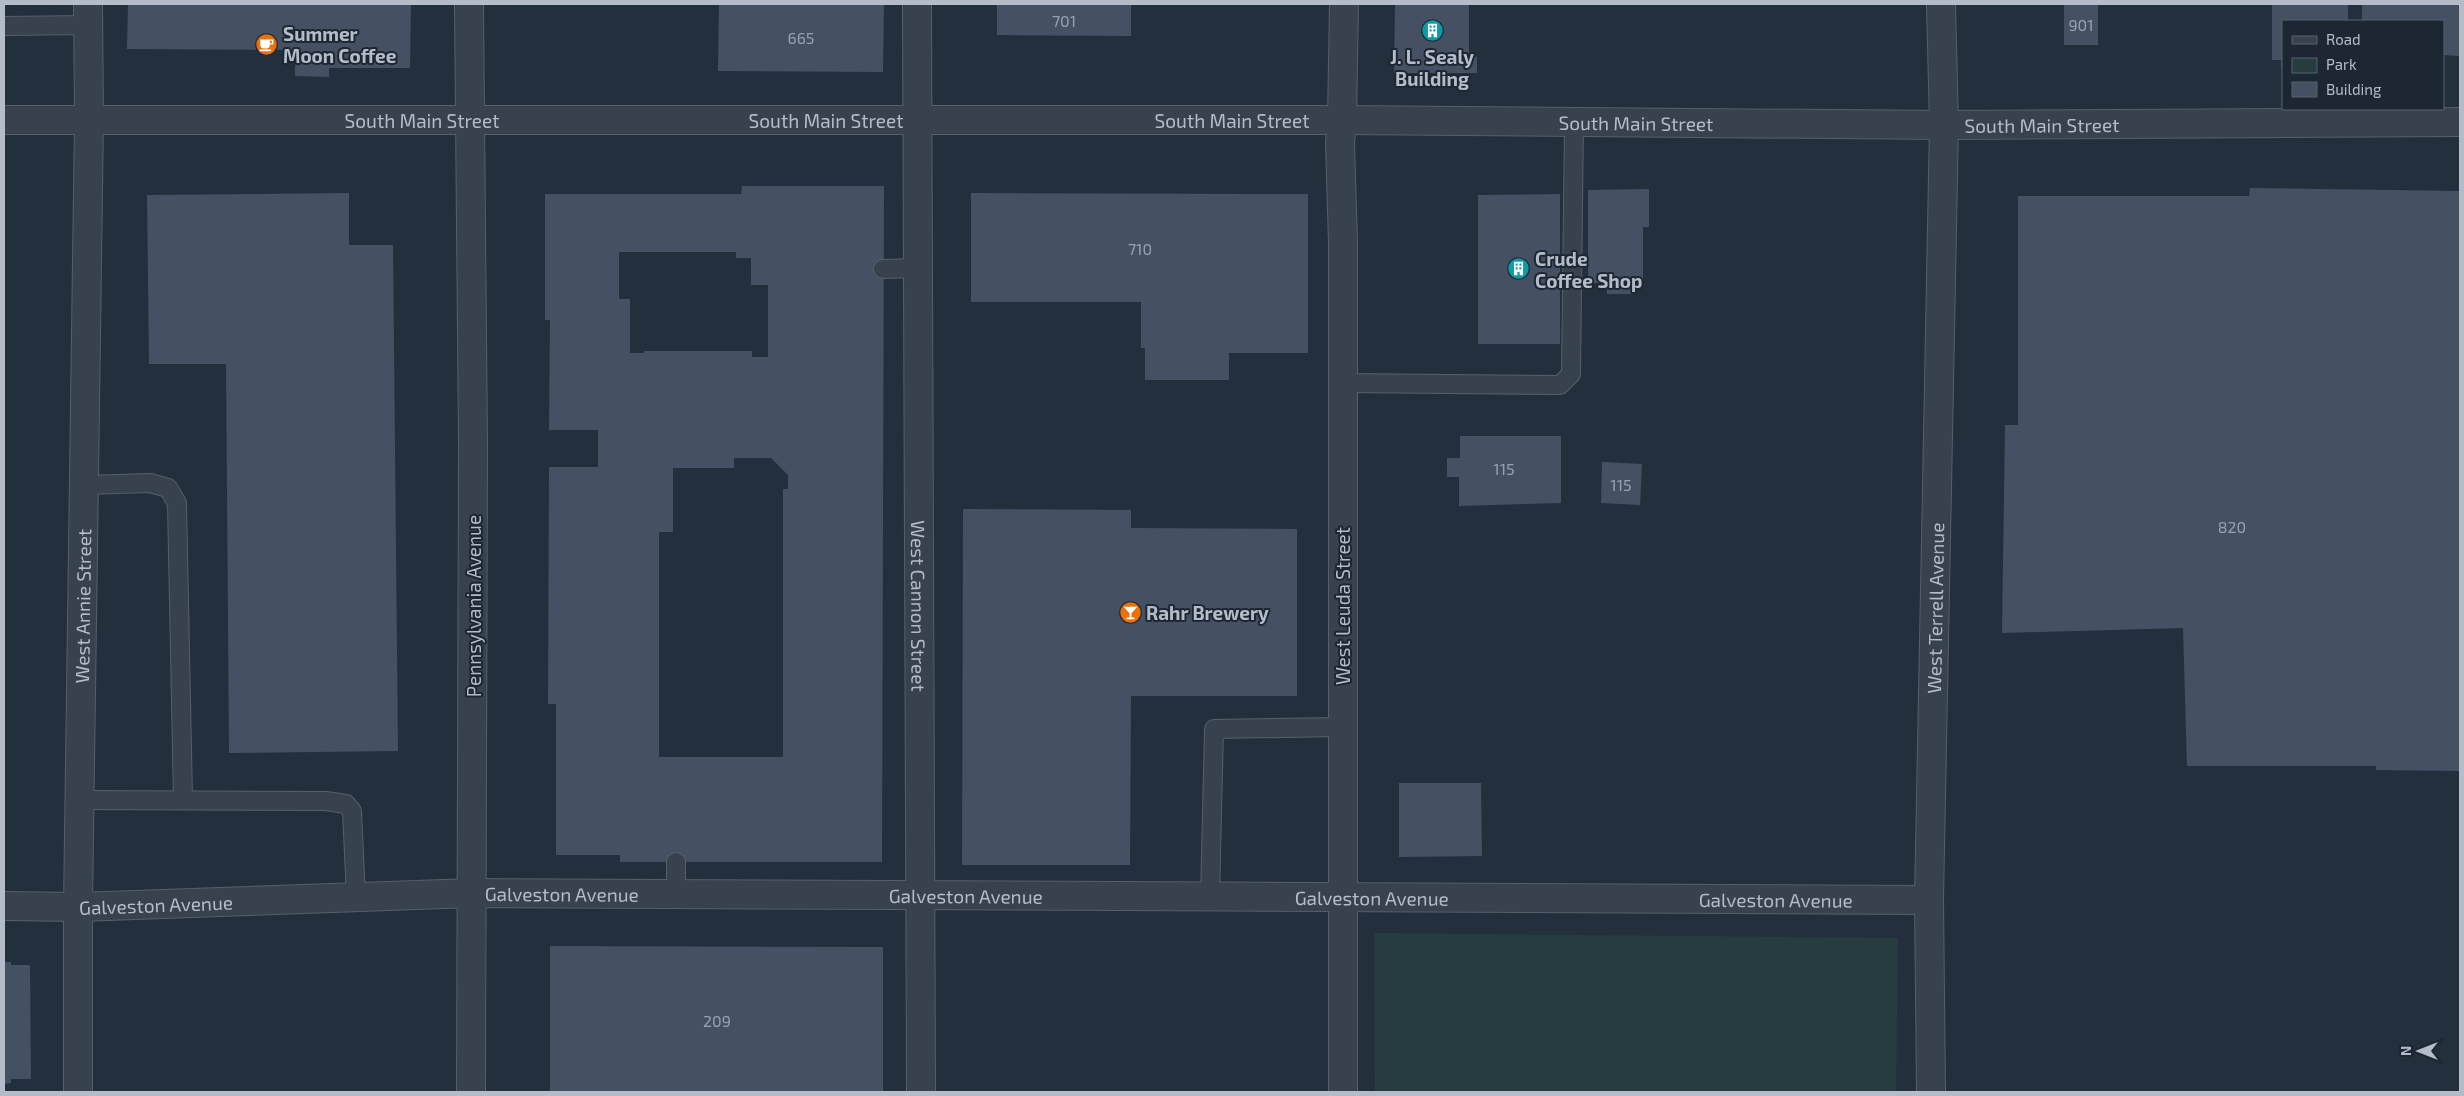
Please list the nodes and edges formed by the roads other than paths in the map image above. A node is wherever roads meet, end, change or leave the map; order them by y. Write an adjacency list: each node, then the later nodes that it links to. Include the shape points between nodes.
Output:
1 (469, 4): 9 (street, Pennsylvania Avenue)
2 (917, 4): 10 (street, West Cannon Street)
3 (1344, 4): 11 (street, West Leuda Street)
4 (1941, 4): 14 (street, West Terrell Avenue)
5 (88, 15): 6 (lane); 7 (street, West Annie Street)
6 (4, 26)
7 (89, 119): 8 (street, South Main Street); 9 (street, South Main Street); 18 (street, West Annie Street)
8 (4, 120)
9 (469, 120): 10 (street, South Main Street); 23 (street, Pennsylvania Avenue)
10 (916, 120): 11 (street, South Main Street); 15 (street, West Cannon Street)
11 (1342, 120): 12 (street, South Main Street); 17 (street, West Leuda Street)
12 (1574, 122): 14 (street, South Main Street); 17 (lane, via 1571,374 1560,384)
13 (2460, 122): 14 (street, South Main Street)
14 (1944, 124): 29 (street, West Terrell Avenue)
15 (917, 268): 16 (lane); 25 (street, West Cannon Street)
16 (884, 270)
17 (1343, 383): 19 (street, West Leuda Street)
18 (84, 485): 20 (street, West Annie Street); 21 (lane, via 150,483 168,488 177,503)
19 (1342, 727): 27 (lane, via 1214,729); 28 (street, West Leuda Street)
20 (80, 800): 21 (lane); 31 (street, West Annie Street)
21 (183, 800): 26 (lane, via 326,801 346,804 352,811)
22 (676, 862): 24 (lane)
23 (473, 893): 24 (street, Galveston Avenue); 26 (street, Galveston Avenue); 33 (street, Pennsylvania Avenue)
24 (676, 894): 25 (street, Galveston Avenue)
25 (920, 895): 27 (street, Galveston Avenue); 34 (street, West Cannon Street)
26 (356, 897): 31 (street, Galveston Avenue)
27 (1210, 897): 28 (street, Galveston Avenue)
28 (1342, 897): 29 (street, Galveston Avenue); 35 (street, West Leuda Street)
29 (1929, 900): 36 (street, West Terrell Avenue)
30 (4, 906): 31 (street, Galveston Avenue)
31 (78, 906): 32 (street, West Annie Street)
32 (78, 1092)
33 (471, 1092)
34 (921, 1092)
35 (1343, 1092)
36 (1931, 1092)

